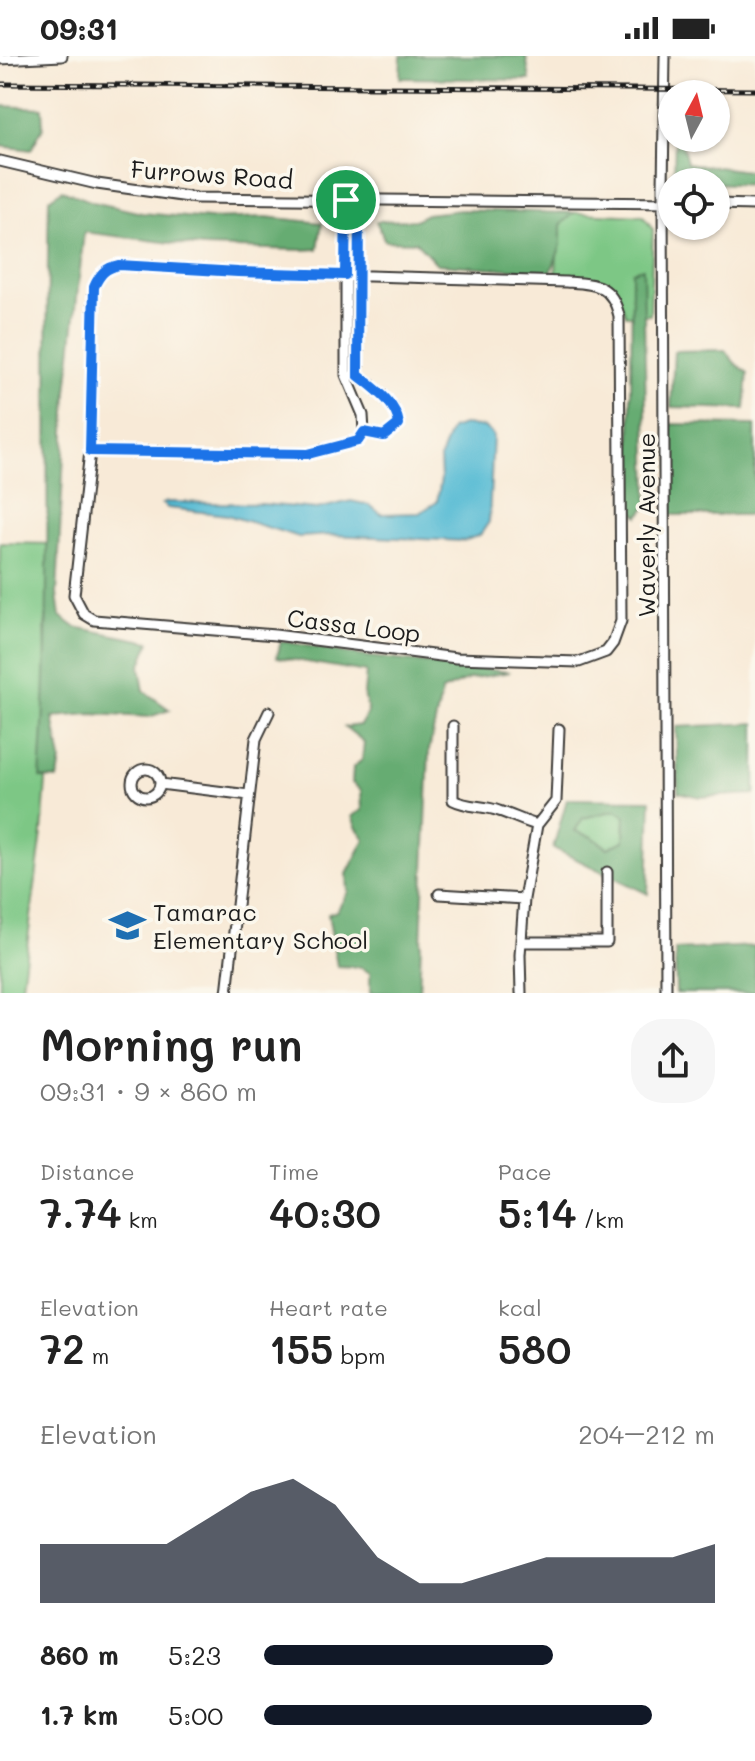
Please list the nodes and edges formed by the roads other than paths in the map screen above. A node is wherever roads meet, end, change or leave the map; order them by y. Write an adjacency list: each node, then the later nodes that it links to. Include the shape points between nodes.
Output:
1 (52, 56): 2 (street); 4 (street)
2 (62, 56)
3 (665, 56): 6 (street, Waverly Avenue)
4 (0, 59)
5 (0, 161): 7 (street, Furrows Road, via 180,197)
6 (667, 168)
7 (346, 200): 8 (street, Furrows Road); 13 (street)
8 (359, 200): 9 (street, Furrows Road); 14 (street)
9 (658, 202)
10 (730, 204): 11 (street)
11 (755, 205)
12 (668, 240): 31 (street, Waverly Avenue)
13 (345, 275): 14 (street, Cassa Loop); 15 (street); 18 (street, Cassa Loop, via 108,267 94,287)
14 (359, 276): 16 (street); 18 (street, Cassa Loop, via 596,284 610,293 619,316 621,621 606,652 579,662 456,658 94,620 84,614 74,595)
15 (346, 375): 16 (street); 17 (street, via 363,415)
16 (358, 375): 17 (street, via 386,398 399,424 384,436)
17 (364, 432): 18 (street, via 358,441 308,454)
18 (90, 451)
19 (269, 712): 23 (street, via 256,739)
20 (453, 726): 24 (street, via 453,800)
21 (559, 729): 24 (street, via 556,801)
22 (160, 784): 23 (street)
23 (249, 795): 29 (street)
24 (537, 825): 27 (street)
25 (607, 872): 28 (street, via 607,942)
26 (439, 894): 27 (street)
27 (524, 899): 28 (street)
28 (522, 942): 30 (street)
29 (227, 993)
30 (521, 993)
31 (666, 993)

